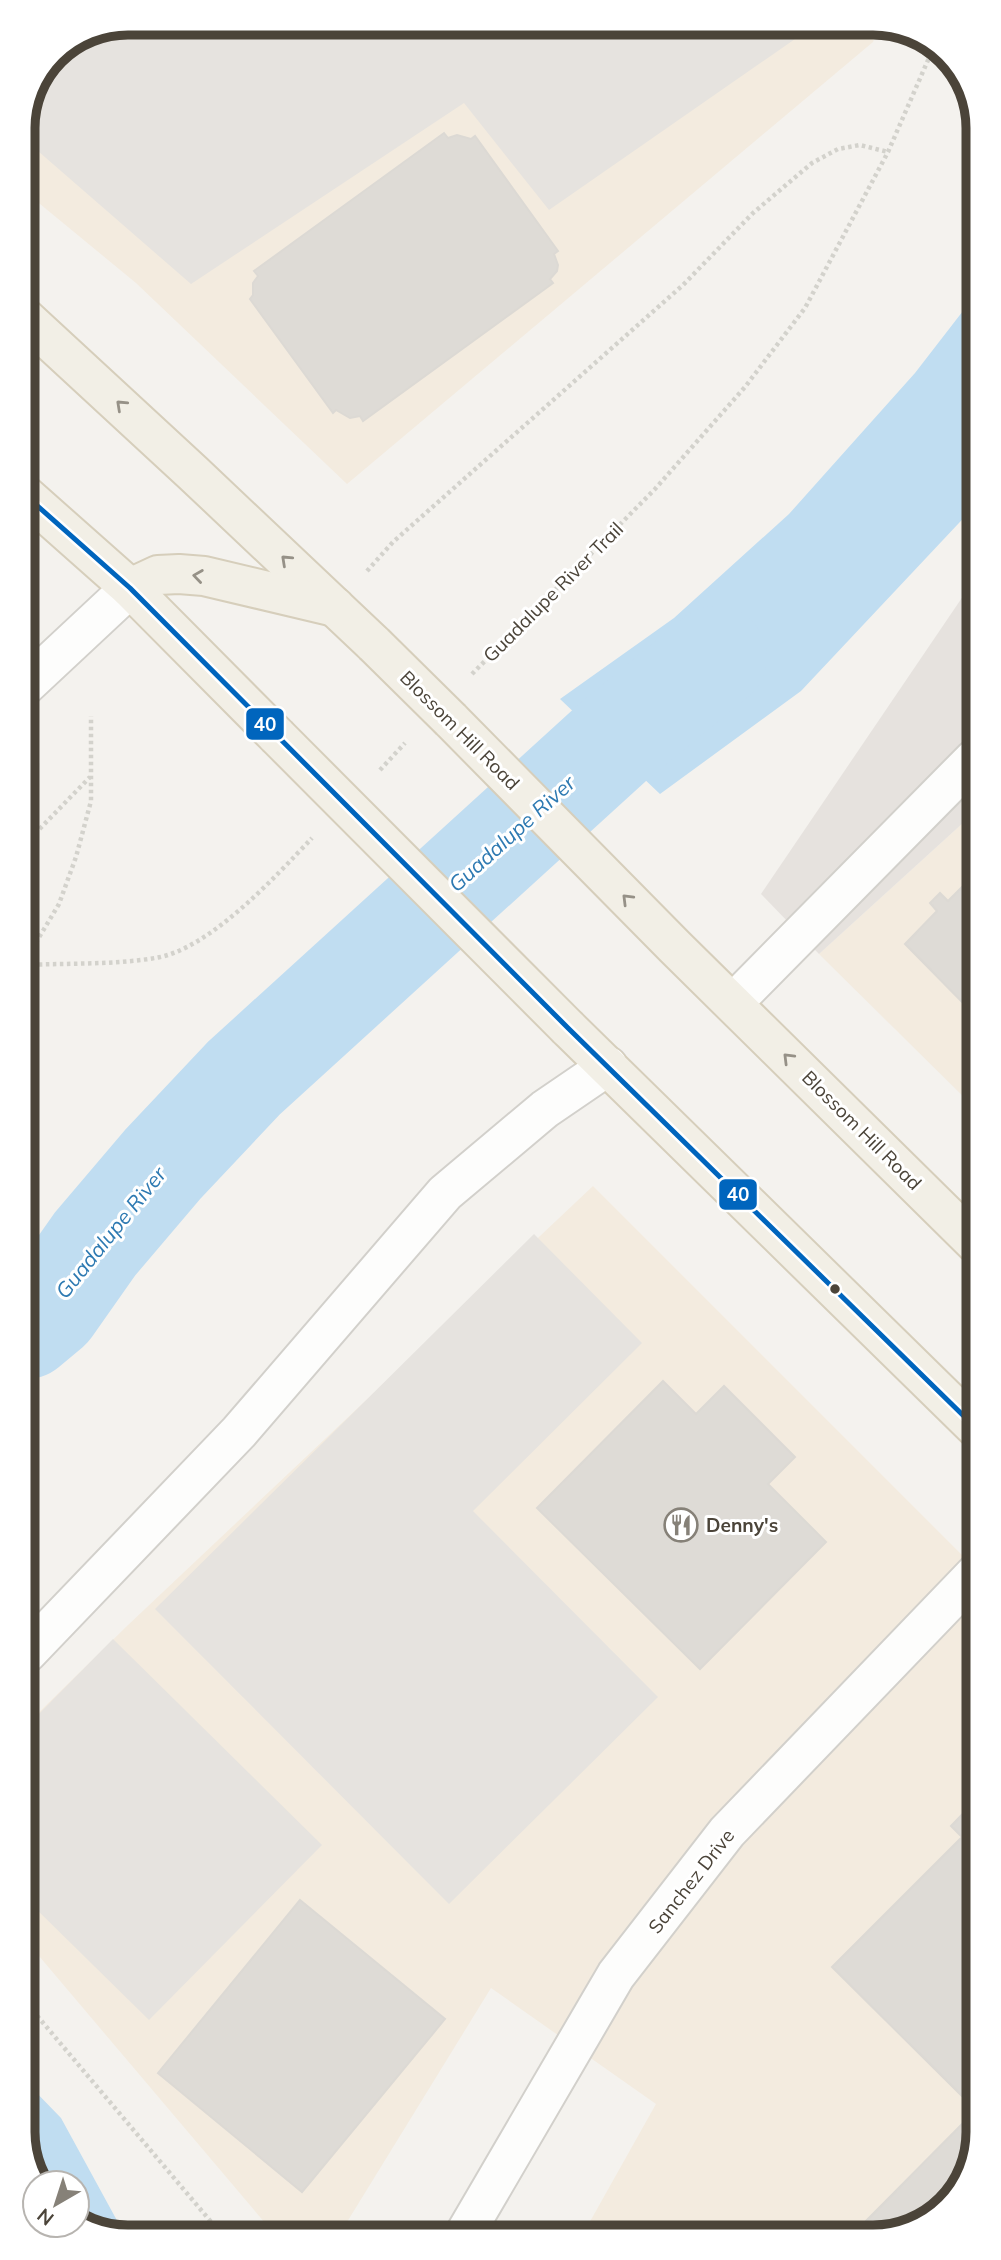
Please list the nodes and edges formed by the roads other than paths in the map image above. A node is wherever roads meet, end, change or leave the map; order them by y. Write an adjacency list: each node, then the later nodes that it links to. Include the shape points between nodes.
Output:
1 (35, 327): 4 (main road, Blossom Hill Road, one-way to 1)
2 (35, 504): 3 (main road)
3 (130, 588): 4 (main road, one-way to 3, via 204,576 158,575); 5 (street); 8 (main road, bridge)
4 (336, 607): 7 (main road, Blossom Hill Road, one-way to 4, bridge)
5 (35, 677)
6 (966, 767): 7 (street)
7 (733, 1003): 9 (main road, Blossom Hill Road, one-way to 7)
8 (608, 1066): 10 (main road); 12 (street, via 545,1109 445,1194 239,1432)
9 (966, 1234)
10 (966, 1418)
11 (966, 1583): 13 (street, Sanchez Drive, via 727,1832 616,1975)
12 (35, 1645)
13 (470, 2225)

